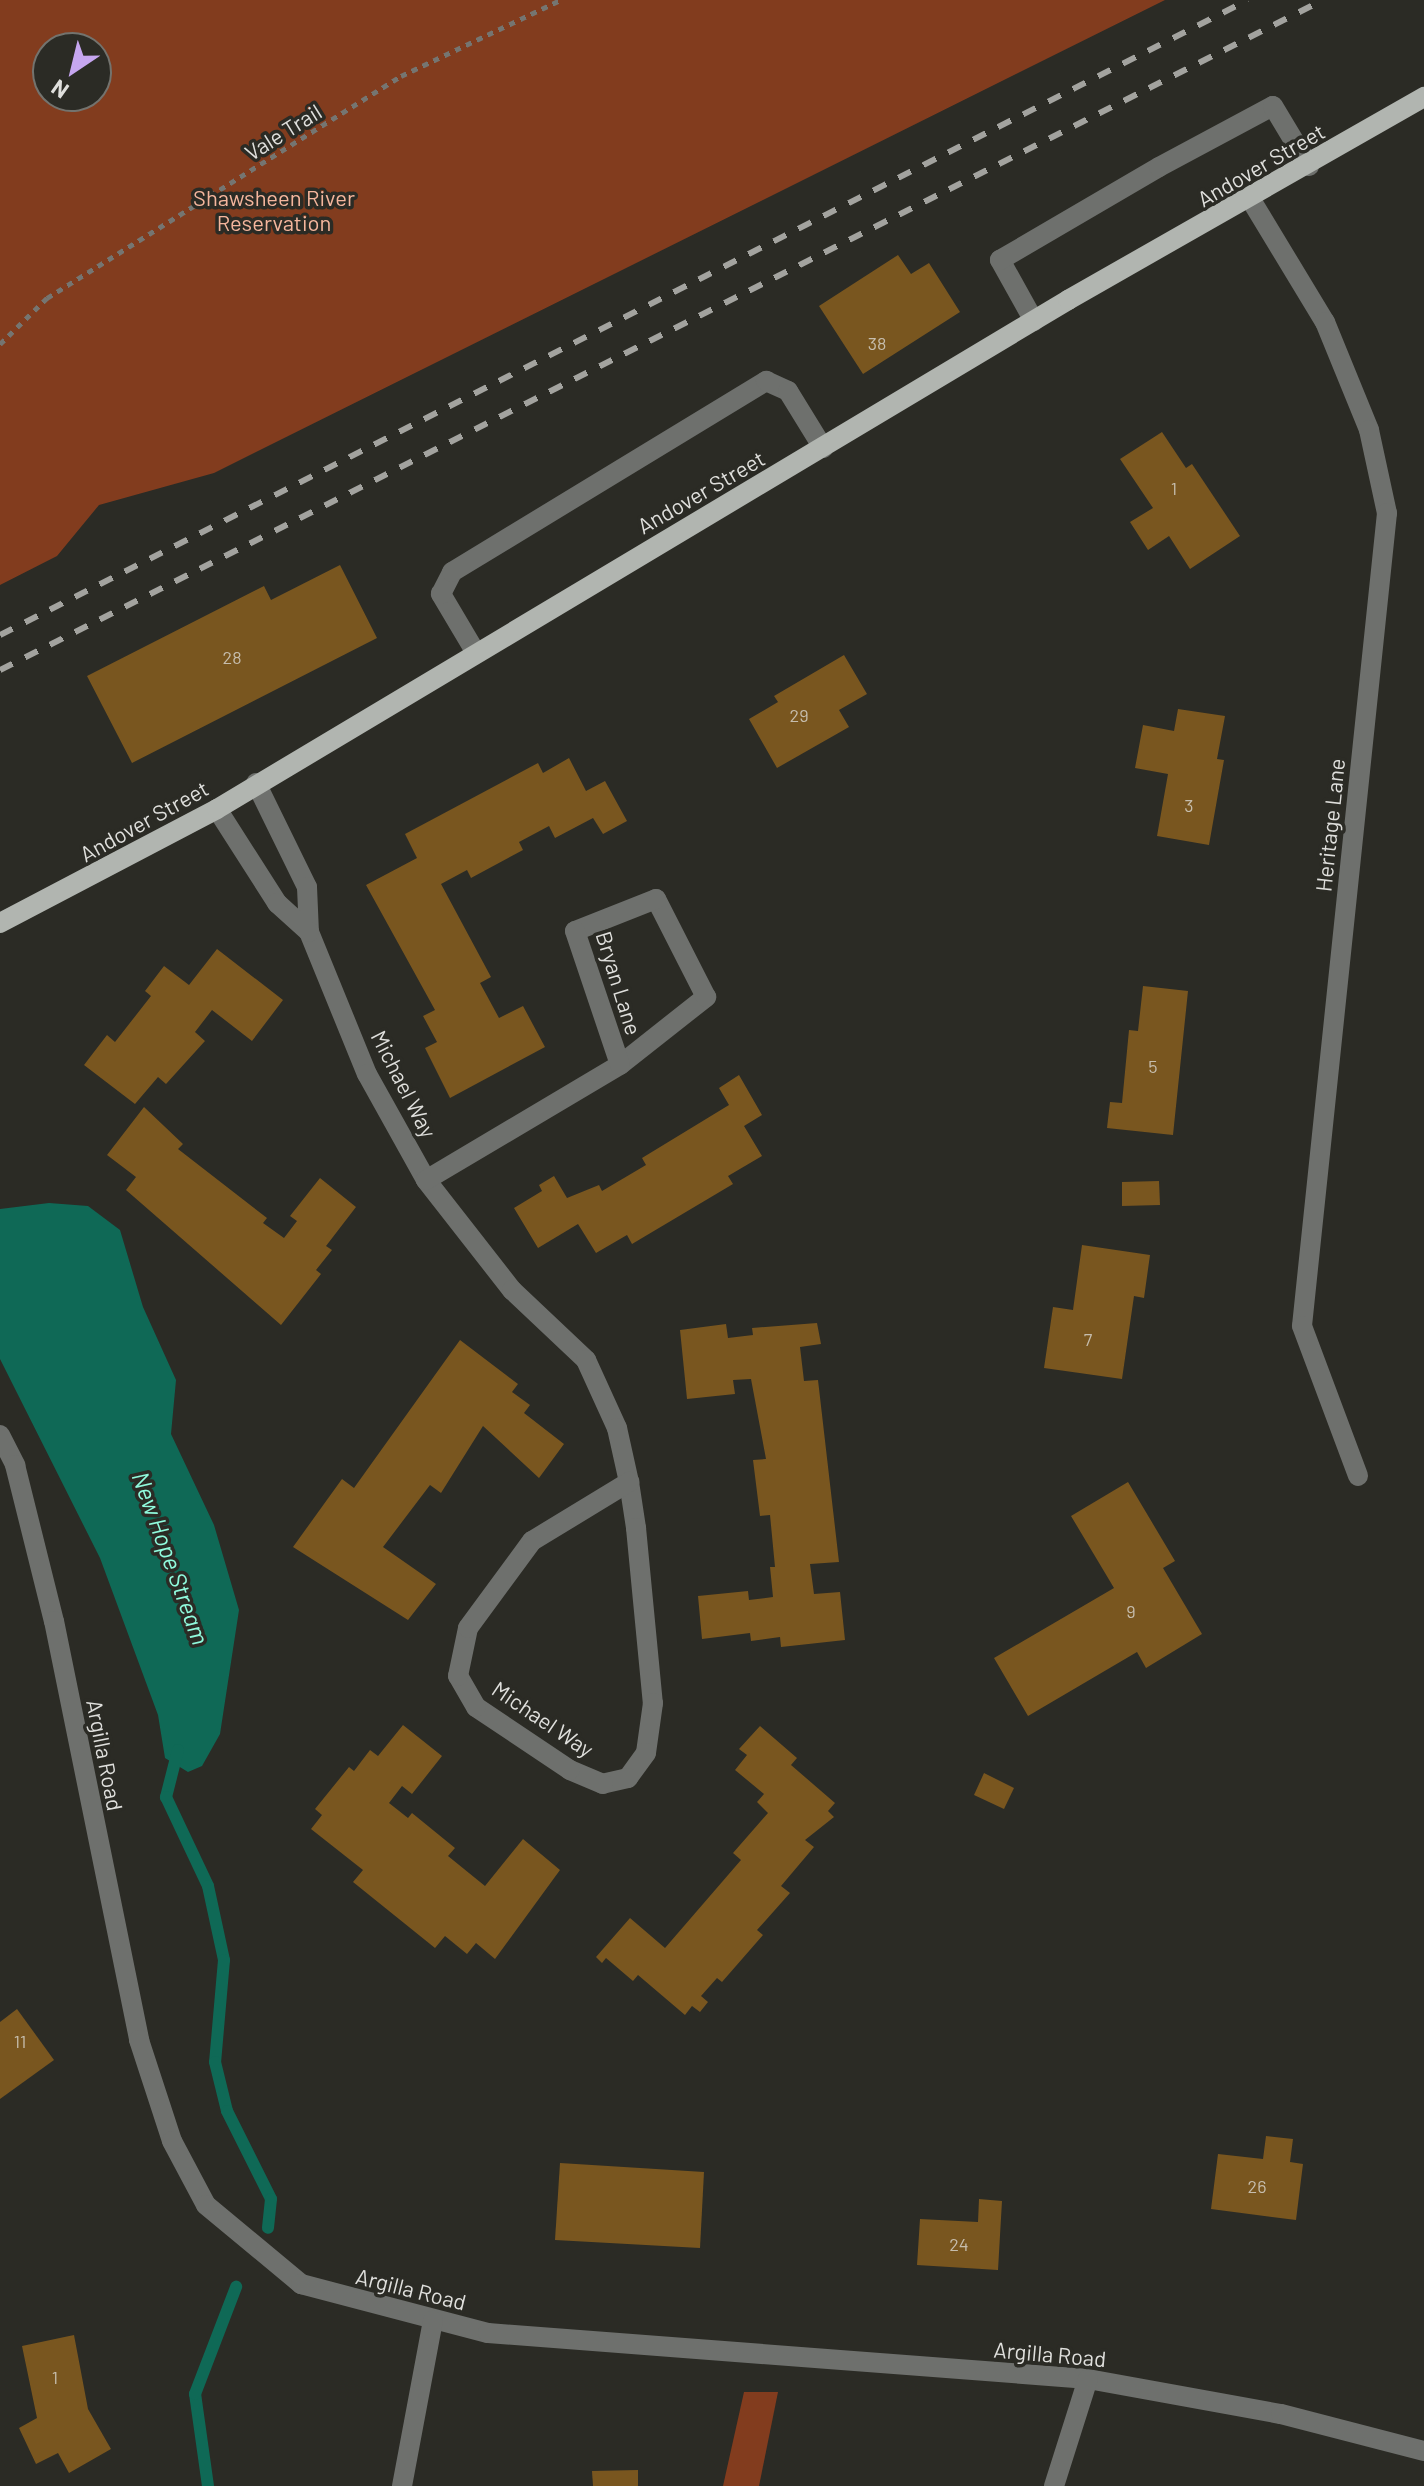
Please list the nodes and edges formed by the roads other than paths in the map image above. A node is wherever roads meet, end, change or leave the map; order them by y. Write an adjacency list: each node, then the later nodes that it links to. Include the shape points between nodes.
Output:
1 (1424, 97): 2 (main road, Andover Street)
2 (1309, 166): 3 (main road, Andover Street); 4 (street, via 1273,106 1159,167 1000,260)
3 (1251, 200): 4 (main road, Andover Street); 14 (street, Heritage Lane, via 1325,322 1369,430 1387,513 1302,1326)
4 (1034, 321): 5 (main road, Andover Street)
5 (823, 448): 6 (main road, Andover Street); 6 (street, via 788,391 766,381 452,572 441,594)
6 (476, 653): 7 (main road, Andover Street)
7 (256, 783): 8 (main road, Andover Street); 10 (street, Michael Way, via 307,887)
8 (217, 809): 9 (main road, Andover Street); 10 (street, Michael Way, via 277,903)
9 (0, 923)
10 (309, 932): 12 (street, Michael Way, via 367,1074)
11 (620, 1065): 11 (street, Bryan Lane, via 706,997 656,899 575,931); 12 (street, Bryan Lane)
12 (426, 1180): 15 (street, Michael Way, via 512,1290 586,1360 617,1428)
13 (0, 1435): 16 (street, Argilla Road, via 15,1465 54,1621 139,2040 172,2141 206,2205 301,2284)
14 (1358, 1476)
15 (629, 1482): 15 (street, Michael Way, via 532,1541 468,1628 458,1676 476,1707 570,1770 603,1784 628,1778 646,1753 653,1703)
16 (433, 2321): 17 (street, Argilla Road, via 504,2334); 19 (street)
17 (1088, 2379): 18 (street, Argilla Road, via 1281,2414); 20 (street)
18 (1424, 2451)
19 (402, 2486)
20 (1054, 2486)

